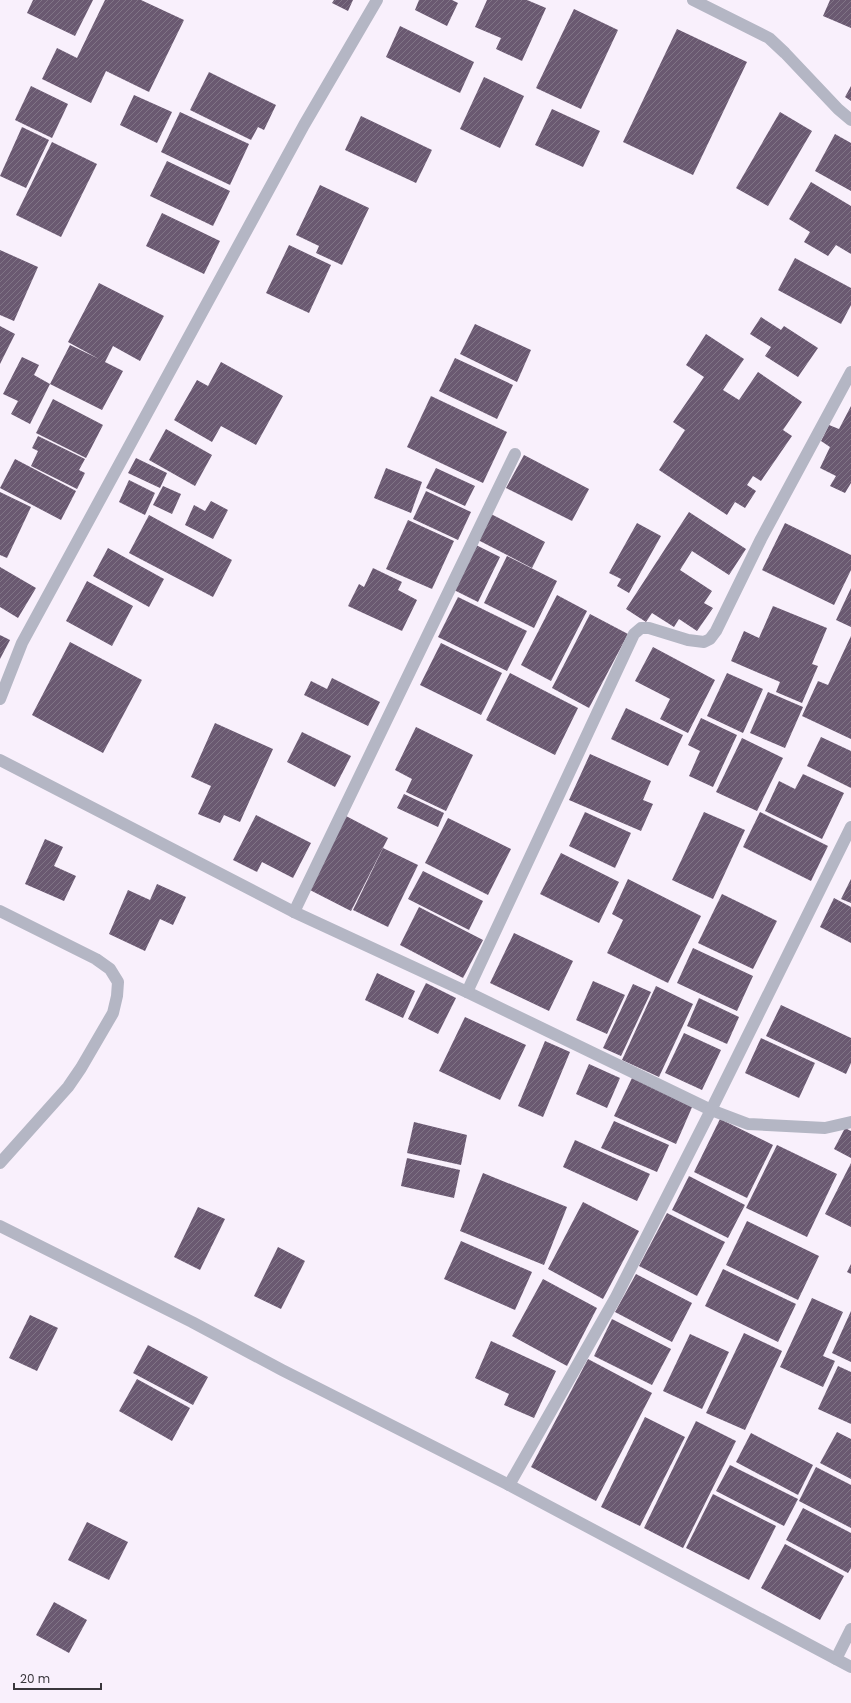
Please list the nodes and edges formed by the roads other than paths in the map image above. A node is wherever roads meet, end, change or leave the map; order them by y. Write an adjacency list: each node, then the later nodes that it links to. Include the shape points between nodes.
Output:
1 (377, 0): 6 (street, via 304,125 22,643)
2 (693, 0): 3 (street, via 769,38)
3 (851, 120)
4 (851, 372): 11 (street, via 762,539 716,632 704,642 688,640 649,628 641,628 634,634)
5 (515, 454): 10 (street)
6 (0, 699)
7 (0, 760): 10 (street)
8 (851, 827): 12 (street)
9 (0, 911): 14 (street, via 96,959 110,969 118,982 113,1013 81,1068 68,1087)
10 (294, 912): 11 (street)
11 (467, 992): 12 (street)
12 (711, 1110): 13 (street, via 748,1124 825,1128); 16 (street, via 616,1297)
13 (851, 1122)
14 (0, 1163)
15 (0, 1226): 16 (street)
16 (509, 1485): 18 (street)
17 (851, 1629): 18 (street)
18 (836, 1659): 19 (street)
19 (851, 1667)

